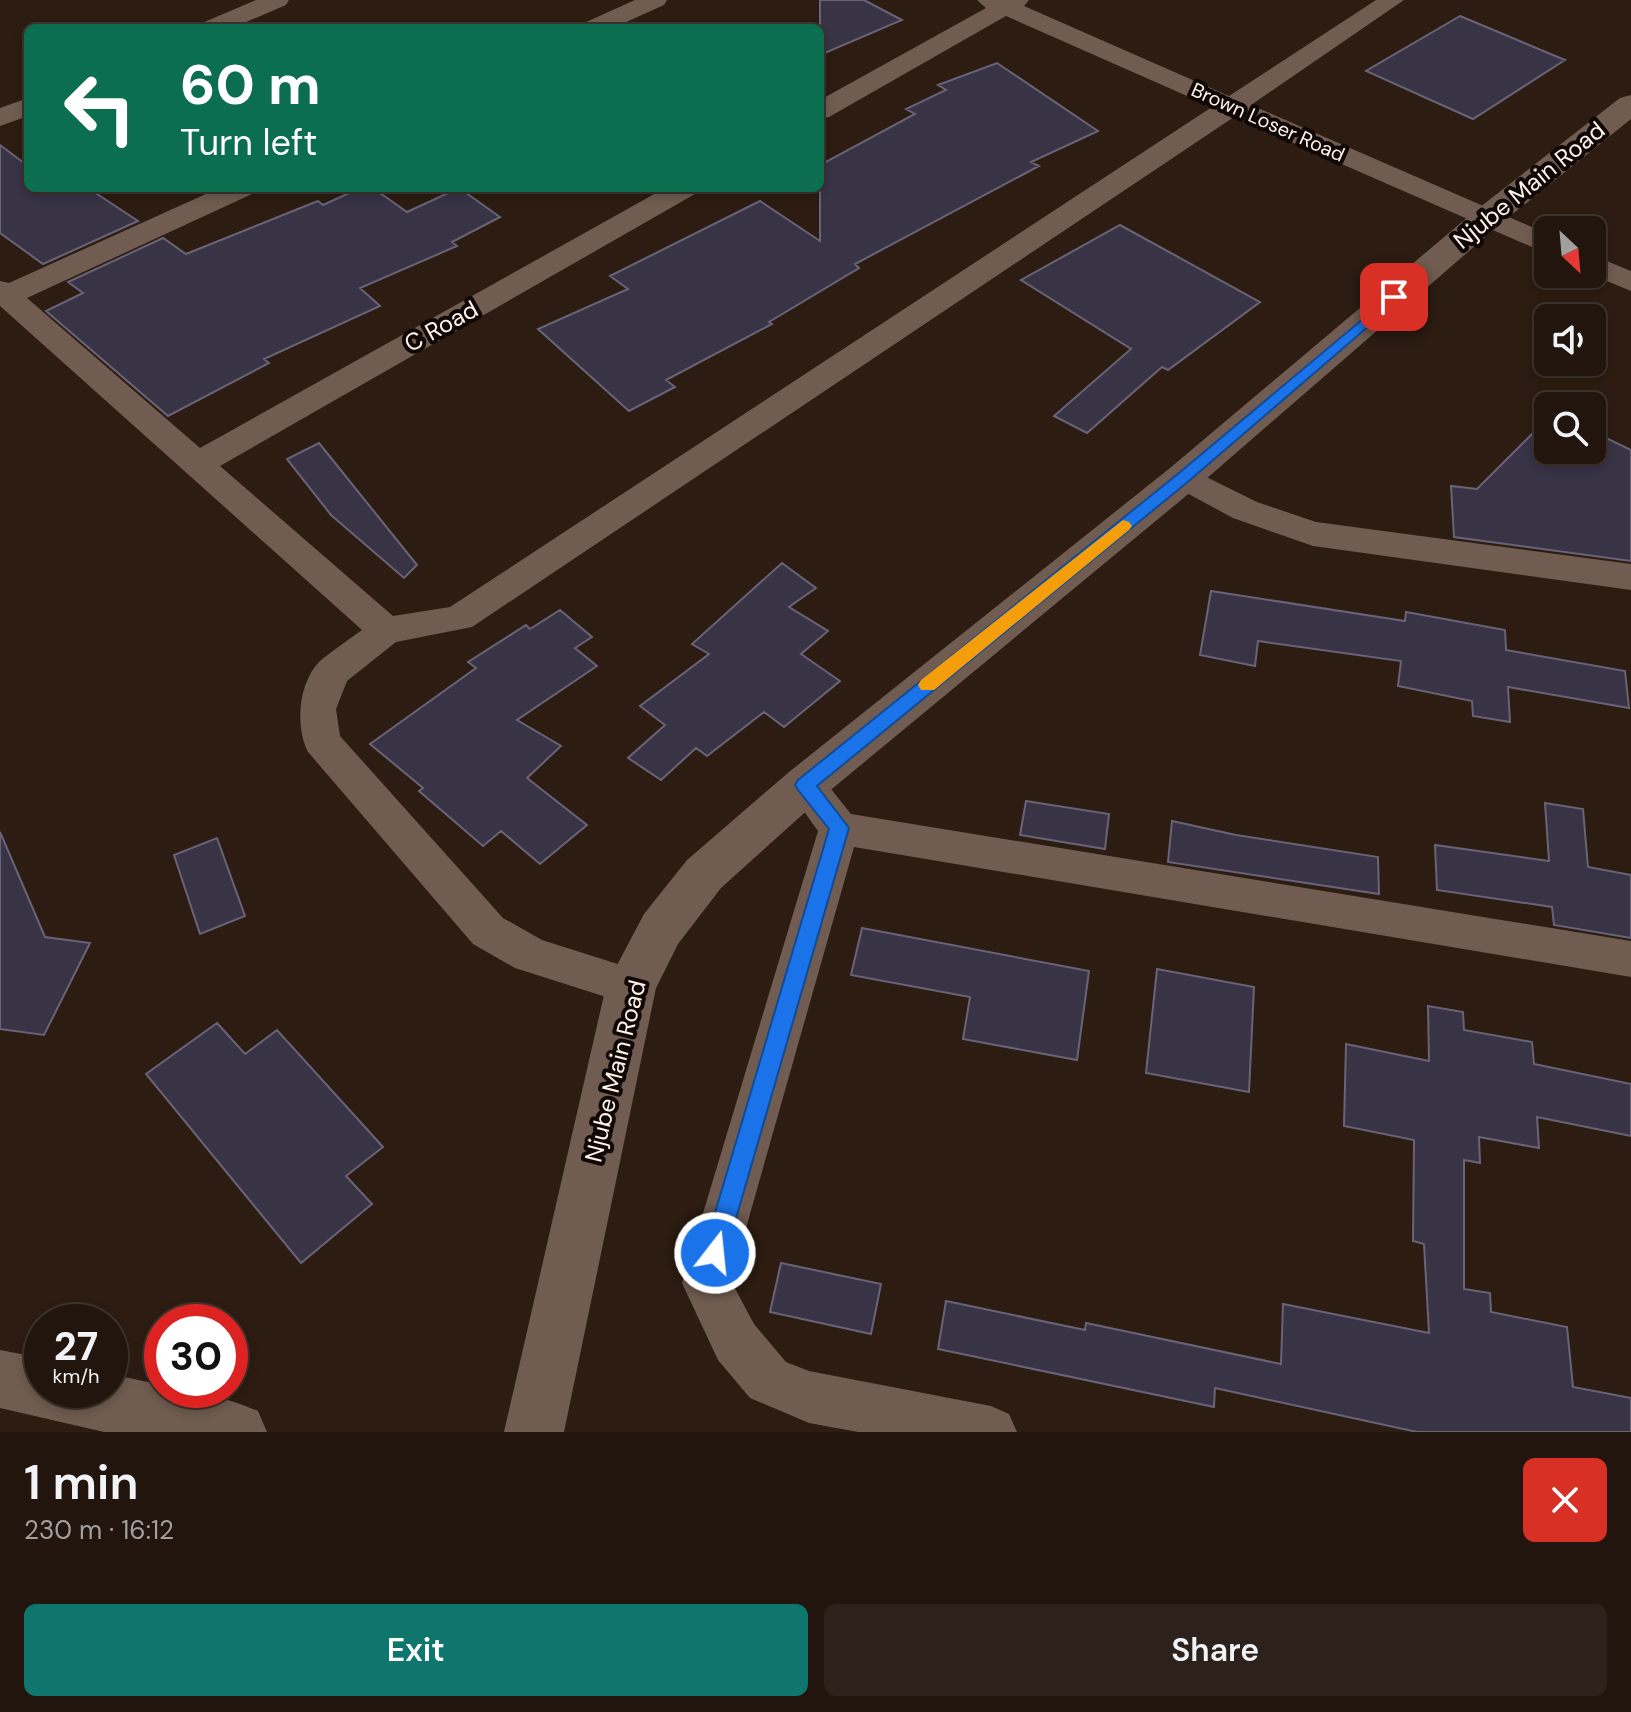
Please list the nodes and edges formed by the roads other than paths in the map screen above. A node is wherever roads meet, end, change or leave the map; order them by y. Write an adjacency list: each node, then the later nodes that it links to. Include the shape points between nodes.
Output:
1 (277, 0): 5 (street)
2 (655, 0): 6 (street)
3 (1392, 0): 8 (street)
4 (1003, 3): 8 (street, Brown Loser Road); 10 (street)
5 (220, 24)
6 (602, 24)
7 (1631, 104): 14 (street, Njube Main Road)
8 (1232, 106): 14 (street, Brown Loser Road); 22 (street, via 459,618)
9 (24, 108): 11 (street)
10 (824, 109)
11 (0, 118)
12 (233, 192): 18 (street)
13 (678, 192): 19 (street, C Road)
14 (1487, 218): 15 (street, Brown Loser Road); 20 (street, Njube Main Road)
15 (1534, 239)
16 (1606, 270): 17 (street)
17 (1631, 282)
18 (3, 293): 19 (street)
19 (197, 464): 22 (street)
20 (1184, 477): 21 (street, via 1245,510 1313,534); 23 (street, Njube Main Road)
21 (1631, 577)
22 (386, 631): 26 (street, via 331,673 317,709 322,741 488,931 530,955)
23 (805, 785): 24 (street); 26 (street, Njube Main Road, via 704,874 661,929)
24 (839, 828): 25 (street); 32 (street, via 706,1283 736,1342 768,1380 809,1397)
25 (1631, 959)
26 (631, 986): 31 (street, Njube Main Road)
27 (0, 1379): 28 (street)
28 (24, 1384)
29 (128, 1408): 30 (street)
30 (237, 1432)
31 (534, 1432)
32 (991, 1432)

